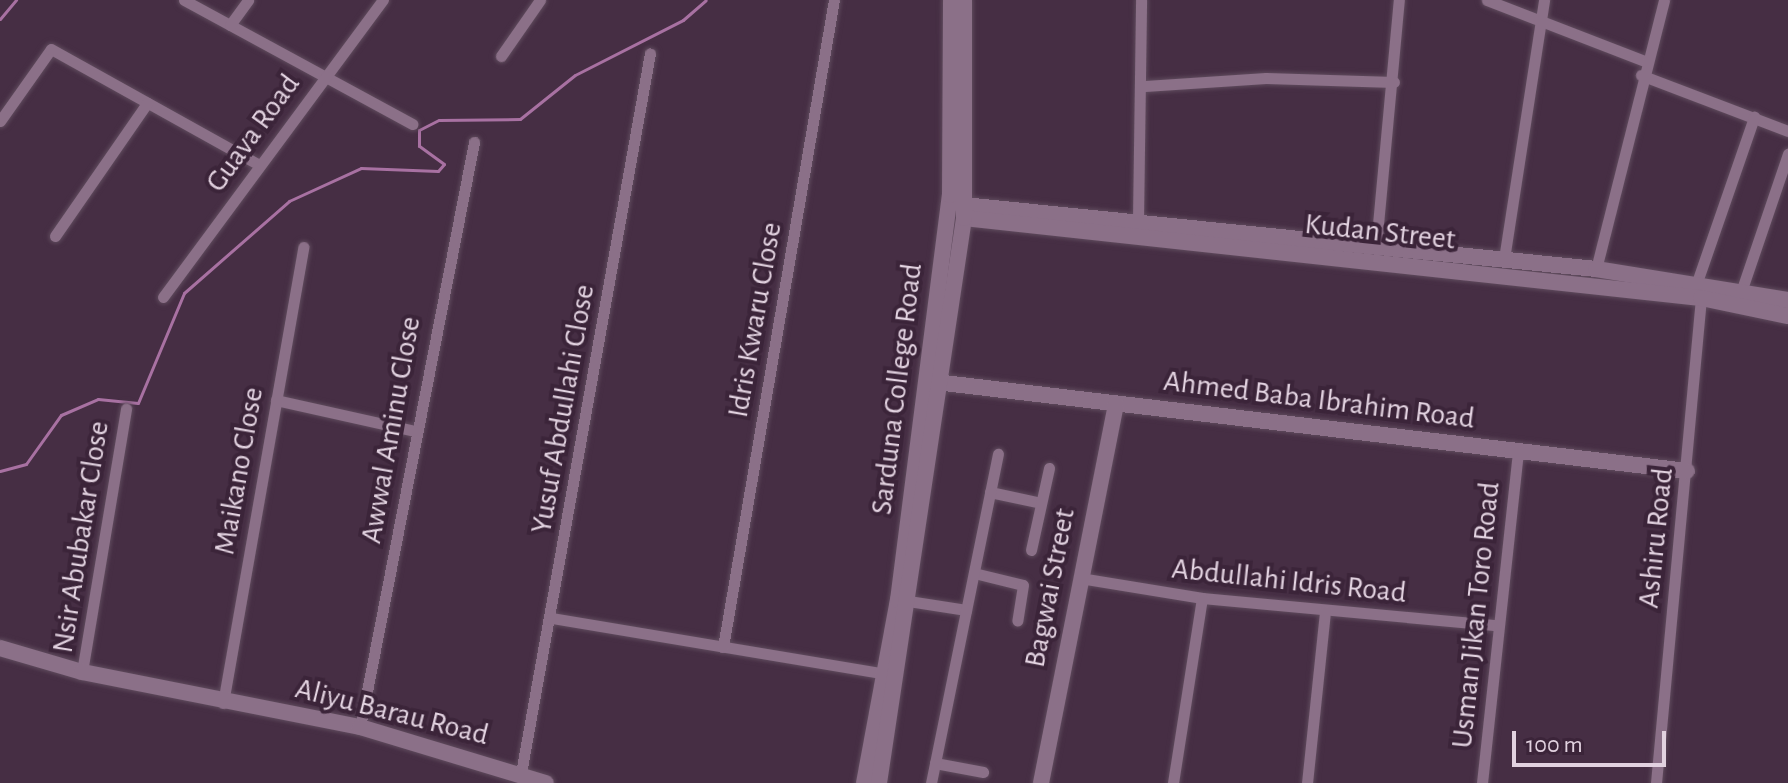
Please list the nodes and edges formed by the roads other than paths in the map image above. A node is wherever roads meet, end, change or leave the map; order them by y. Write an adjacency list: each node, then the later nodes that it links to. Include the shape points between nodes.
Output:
1 (184, 0): 14 (street)
2 (248, 0): 14 (street)
3 (383, 0): 19 (street, Guava Road)
4 (540, 0): 16 (street)
5 (834, 0): 63 (street, Idris Kwaru Close)
6 (951, 0): 57 (street, Sarduna College Road, via 950,195)
7 (964, 0): 30 (street, Sarduna College Road)
8 (1141, 0): 21 (street)
9 (1399, 0): 20 (street)
10 (1487, 0): 13 (street)
11 (1544, 0): 13 (street)
12 (1664, 0): 17 (street)
13 (1542, 18): 17 (street); 35 (street)
14 (230, 25): 19 (street)
15 (650, 53): 60 (street, Yusuf Abdullahi Close)
16 (501, 56)
17 (1644, 61): 18 (street)
18 (1641, 75): 23 (street); 36 (street)
19 (325, 76): 25 (street); 29 (street, Guava Road)
20 (1394, 82): 21 (street, via 1266,78); 33 (street)
21 (1145, 86): 31 (street)
22 (147, 103): 24 (street, via 51,49); 29 (street); 32 (street)
23 (1754, 117): 26 (street); 38 (street, Ashiru Road)
24 (0, 121)
25 (412, 124)
26 (1788, 131)
27 (474, 142): 46 (street, Awwal Aminu Close)
28 (1788, 154): 37 (street)
29 (259, 165): 39 (street, Guava Road)
30 (964, 212): 31 (street); 38 (street, Kudan Street); 42 (street, Sarduna College Road)
31 (1138, 221): 33 (street)
32 (55, 236)
33 (1376, 246): 35 (street)
34 (303, 247): 43 (street, Maikano Close)
35 (1504, 259): 36 (street)
36 (1596, 269): 38 (street)
37 (1742, 289): 38 (street); 40 (street)
38 (1699, 290): 41 (street, Kudan Street); 50 (street, Ashiru Road)
39 (163, 297)
40 (1788, 300)
41 (1788, 316)
42 (944, 383): 44 (street, Ahmed Baba Ibrahim Road); 57 (street, Sarduna College Road)
43 (276, 400): 46 (street); 67 (street, Maikano Close)
44 (1116, 404): 47 (street, Ahmed Baba Ibrahim Road); 55 (street, Bagwai Street)
45 (126, 409): 65 (street, Nsir Abubakar Close)
46 (415, 431): 68 (street, Awwal Aminu Close)
47 (1518, 452): 50 (street, Ahmed Baba Ibrahim Road); 62 (street, Usman Jikan Toro Road)
48 (998, 454): 51 (street)
49 (1049, 468): 52 (street)
50 (1687, 471): 80 (street, Ashiru Road)
51 (990, 492): 52 (street); 54 (street)
52 (1041, 503): 53 (street)
53 (1031, 550)
54 (974, 573): 58 (street); 61 (street, via 1023,585)
55 (1080, 578): 56 (street, Abdullahi Idris Road); 76 (street, Bagwai Street)
56 (1202, 598): 59 (street, Abdullahi Idris Road); 77 (street)
57 (905, 601): 58 (street); 66 (street, Sarduna College Road); 74 (street, Sarduna College Road)
58 (966, 610): 69 (street)
59 (1325, 611): 62 (street, Abdullahi Idris Road); 78 (street)
60 (552, 618): 63 (street); 71 (street, Yusuf Abdullahi Close)
61 (1017, 621)
62 (1494, 625): 79 (street, Usman Jikan Toro Road)
63 (723, 647): 66 (street)
64 (0, 648): 65 (street, Aliyu Barau Road)
65 (82, 672): 67 (street, Aliyu Barau Road)
66 (886, 674): 73 (street, Sarduna College Road)
67 (223, 703): 68 (street, Aliyu Barau Road)
68 (360, 727): 71 (street, Aliyu Barau Road)
69 (935, 763): 70 (street); 75 (street)
70 (983, 772)
71 (521, 773): 72 (street, Aliyu Barau Road)
72 (546, 783)
73 (864, 783)
74 (879, 783)
75 (931, 783)
76 (1041, 783)
77 (1173, 783)
78 (1307, 783)
79 (1482, 783)
80 (1656, 783)

